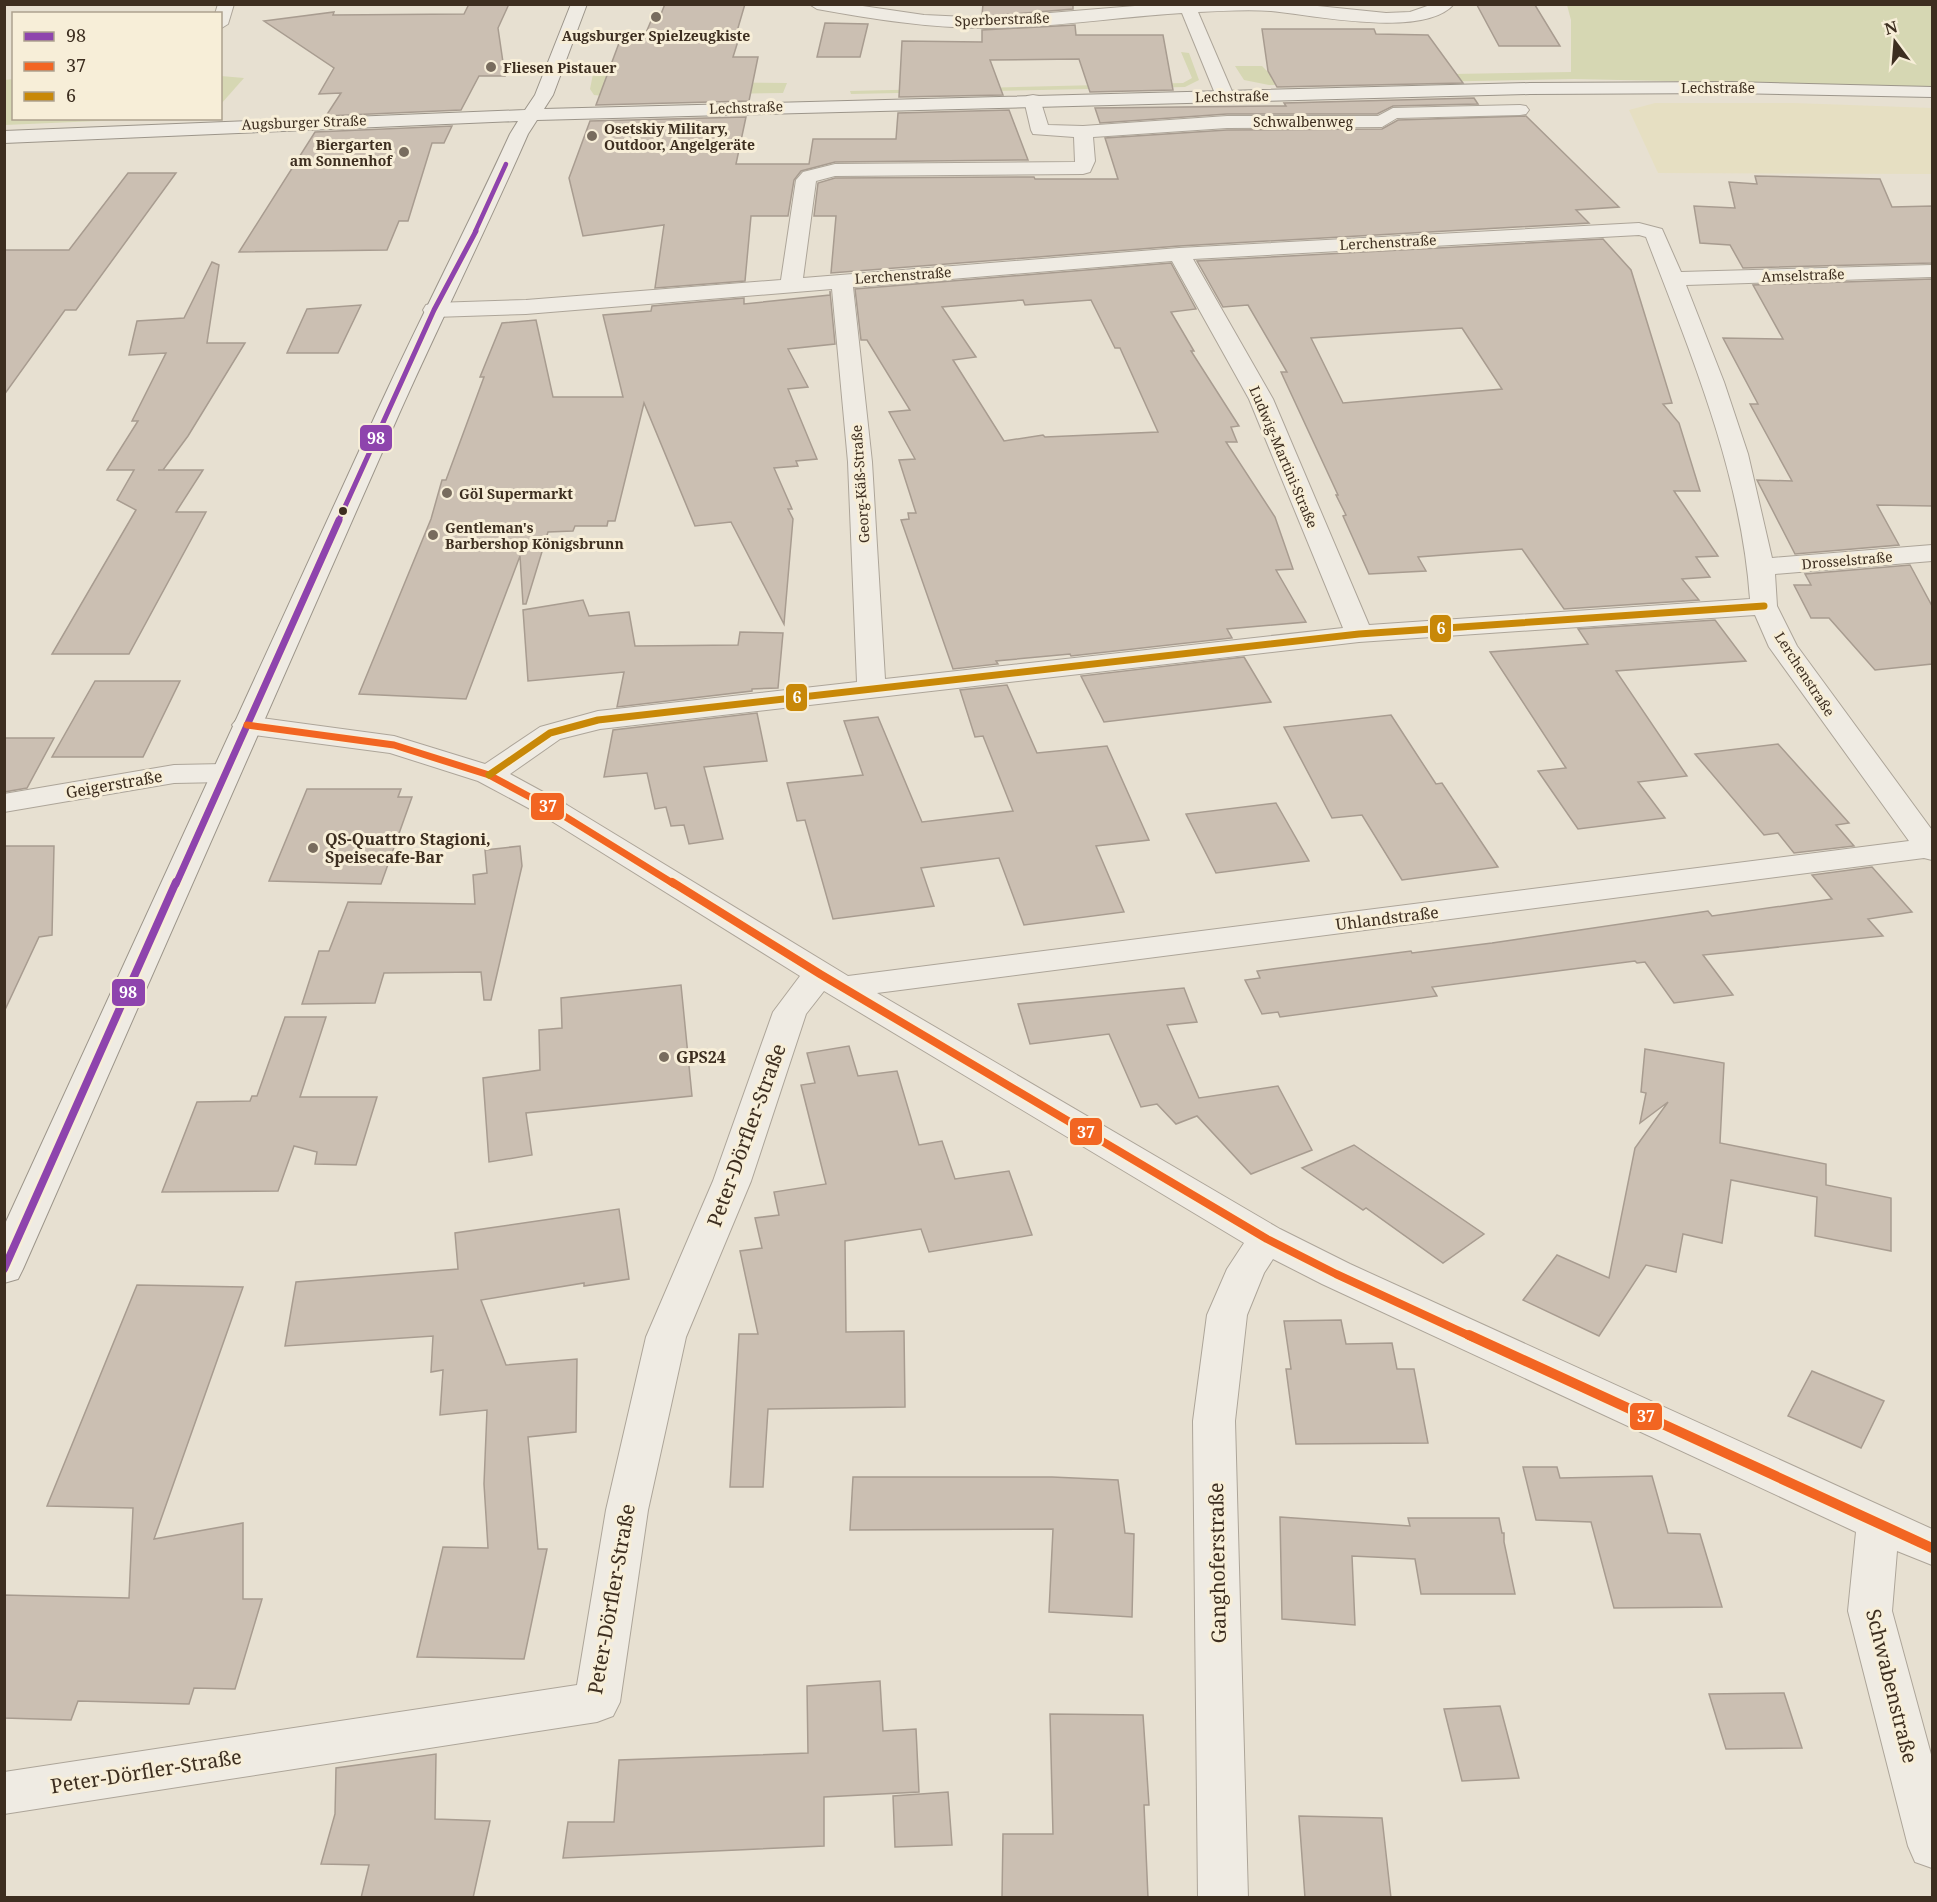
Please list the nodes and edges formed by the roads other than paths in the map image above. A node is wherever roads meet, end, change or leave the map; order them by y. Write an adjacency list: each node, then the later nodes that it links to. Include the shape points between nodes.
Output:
1 (579, 4): 9 (street, via 544,95)
2 (817, 4): 4 (street, Sperberstraße, via 987,23)
3 (1446, 4): 4 (street, Sperberstraße, via 1434,12 1401,18 1270,6)
4 (1188, 8): 6 (street)
5 (1932, 92): 6 (street, Lechstraße, via 1644,87)
6 (1225, 96): 7 (street, Lechstraße)
7 (1033, 100): 9 (street, Lechstraße); 10 (street, Schwalbenweg, via 1040,130)
8 (1520, 110): 10 (street, Schwalbenweg, via 1393,113 1382,121 1227,122)
9 (531, 114): 11 (street, Augsburger Straße); 17 (street)
10 (1083, 132): 16 (street, via 1083,168 835,170 810,176 806,180)
11 (4, 137)
12 (1179, 254): 14 (street, Lerchenstraße, via 1639,229 1655,233); 15 (street, Lerchenstraße); 21 (street, Ludwig-Martini-Straße, via 1261,399)
13 (1932, 271): 14 (street, Amselstraße)
14 (1673, 279): 19 (street, Lerchenstraße, via 1736,454)
15 (842, 280): 16 (street, Lerchenstraße); 22 (street, Georg-Käß-Straße, via 860,462)
16 (791, 285): 17 (street, Lerchenstraße, via 526,308)
17 (434, 310): 23 (street)
18 (1932, 553): 19 (street, Drosselstraße)
19 (1761, 567): 20 (street, Lerchenstraße)
20 (1764, 606): 21 (street); 27 (street, Lerchenstraße, via 1790,656)
21 (1359, 634): 22 (street)
22 (871, 689): 25 (street, via 598,720 550,734)
23 (247, 724): 24 (street); 25 (street, via 394,745)
24 (224, 773): 26 (street, Geigerstraße, via 174,774); 30 (street)
25 (489, 775): 28 (street, via 556,811)
26 (4, 803)
27 (1931, 849): 28 (street, Uhlandstraße)
28 (832, 980): 29 (street); 33 (street, Peter-Dörfler-Straße, via 790,1012 732,1182 666,1337 627,1510 597,1702)
29 (1266, 1239): 31 (street); 35 (street, Ganghoferstraße, via 1246,1269 1227,1315 1214,1421)
30 (4, 1269)
31 (1878, 1524): 32 (street); 34 (street, Schwabenstraße, via 1870,1611)
32 (1932, 1548)
33 (4, 1793)
34 (1932, 1846)
35 (1223, 1898)

